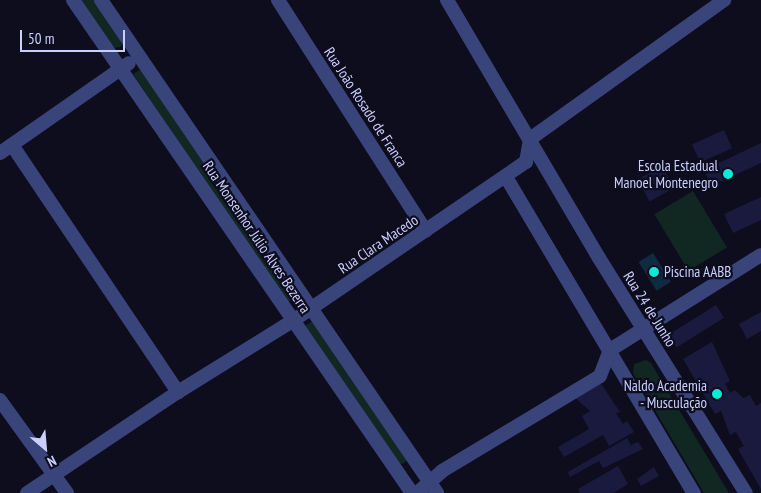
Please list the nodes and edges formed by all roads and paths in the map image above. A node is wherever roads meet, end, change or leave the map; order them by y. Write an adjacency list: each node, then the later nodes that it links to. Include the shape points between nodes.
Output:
1 (73, 0): 7 (street, Rua Monsenhor Júlio Alves Bezerra)
2 (100, 0): 6 (street, Rua Monsenhor Júlio Alves Bezerra)
3 (278, 0): 11 (street, Rua João Rosado de Franca)
4 (447, 0): 8 (street, Rua 24 de Junho)
5 (724, 0): 8 (street)
6 (140, 57): 7 (street); 13 (street, Rua Monsenhor Júlio Alves Bezerra)
7 (122, 67): 9 (street); 14 (street, Rua Monsenhor Júlio Alves Bezerra)
8 (530, 139): 10 (street, Rua Clara Macedo, via 526,162); 15 (street, Rua 24 de Junho)
9 (6, 149): 17 (street)
10 (506, 177): 11 (street, Rua Clara Macedo); 16 (street)
11 (426, 231): 13 (street, Rua Clara Macedo)
12 (761, 255): 15 (street)
13 (312, 308): 14 (street, Rua Clara Macedo); 20 (street, Rua Monsenhor Júlio Alves Bezerra)
14 (294, 320): 17 (street, Rua Clara Macedo); 23 (street, Rua Monsenhor Júlio Alves Bezerra)
15 (644, 329): 16 (street); 27 (street, Rua 24 de Junho)
16 (610, 350): 20 (street, via 600,376); 26 (street)
17 (178, 392): 19 (street, Rua Clara Macedo)
18 (0, 400): 19 (street)
19 (51, 474): 21 (street, Rua Clara Macedo); 22 (street)
20 (428, 481): 24 (street); 25 (street, Rua Monsenhor Júlio Alves Bezerra)
21 (27, 493)
22 (67, 493)
23 (412, 493)
24 (416, 493)
25 (437, 493)
26 (694, 493)
27 (746, 493)

